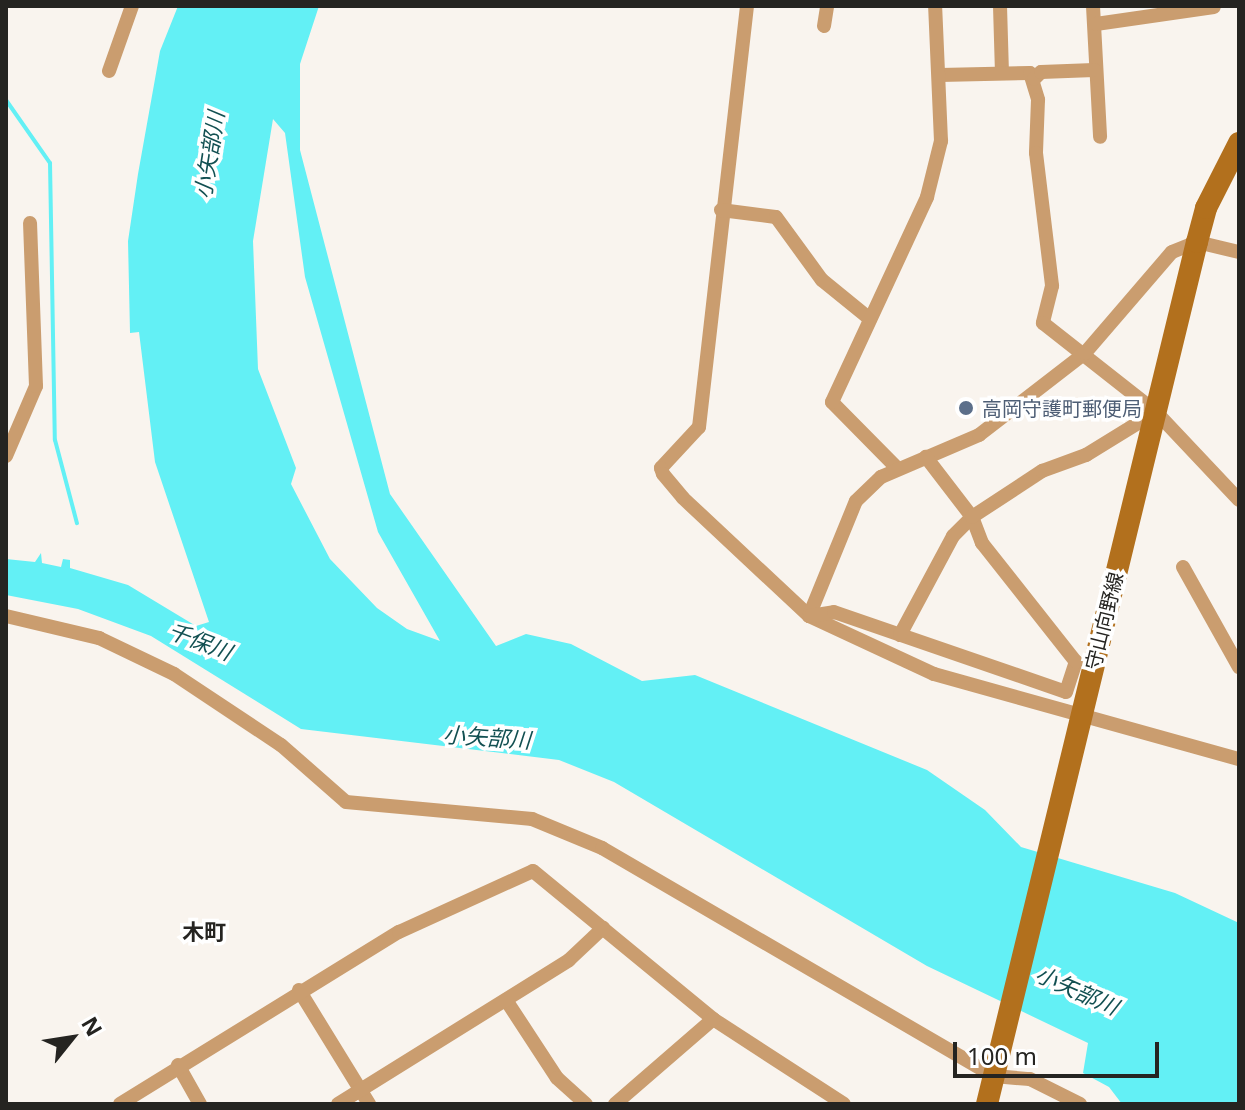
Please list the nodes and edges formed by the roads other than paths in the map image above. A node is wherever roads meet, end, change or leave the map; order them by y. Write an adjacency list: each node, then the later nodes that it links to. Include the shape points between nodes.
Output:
1 (132, 6): 11 (street)
2 (747, 6): 17 (street)
3 (827, 6): 9 (street)
4 (935, 6): 13 (street)
5 (1000, 6): 12 (street)
6 (1093, 6): 8 (street)
7 (1214, 7): 8 (street)
8 (1096, 24): 10 (street)
9 (824, 26)
10 (1094, 70): 14 (street, via 1041,72); 15 (street)
11 (109, 71)
12 (1002, 73): 13 (street); 14 (street, via 1030,73)
13 (940, 75): 21 (street, via 941,141 927,197)
14 (1034, 79): 22 (street, via 1036,153 1052,286 1043,323)
15 (1100, 137)
16 (1239, 143): 19 (main road, 守山向野線, via 1206,208)
17 (721, 210): 21 (street, via 776,217 822,280); 31 (street, via 699,427 661,468 683,498)
18 (30, 223): 24 (street, via 36,386)
19 (1197, 242): 20 (street); 22 (street, via 1172,252); 23 (main road, 守山向野線)
20 (1239, 252)
21 (870, 319): 26 (street, via 832,402)
22 (1085, 353): 23 (street, via 1117,385); 25 (street, via 979,435)
23 (1156, 412): 27 (street); 28 (street, via 1086,455 1042,471); 34 (main road, 守山向野線)
24 (6, 456)
25 (926, 457): 26 (street); 28 (street)
26 (898, 469): 31 (street, via 856,501)
27 (1239, 500)
28 (972, 517): 32 (street, via 953,536); 32 (street, via 982,543 1076,662 1066,692)
29 (1183, 567): 33 (street)
30 (6, 616): 41 (street, via 99,638 174,674 281,745 346,802 532,819 602,848)
31 (809, 616): 32 (street, via 834,612); 34 (street, via 934,674)
32 (900, 635)
33 (1239, 667)
34 (1078, 722): 35 (street); 41 (main road, 守山向野線)
35 (1239, 759)
36 (603, 928): 37 (street, via 533,871 399,932); 38 (street, via 569,960); 39 (street)
37 (299, 990): 40 (street); 42 (street)
38 (506, 1000): 42 (street); 47 (street, via 557,1078)
39 (713, 1019): 48 (street); 49 (street)
40 (178, 1065): 43 (street); 44 (street)
41 (994, 1069): 50 (main road, 守山向野線); 51 (street, via 1030,1079)
42 (359, 1092): 45 (street); 46 (street)
43 (120, 1104)
44 (200, 1104)
45 (338, 1104)
46 (369, 1104)
47 (586, 1104)
48 (615, 1104)
49 (843, 1104)
50 (987, 1104)
51 (1080, 1104)

